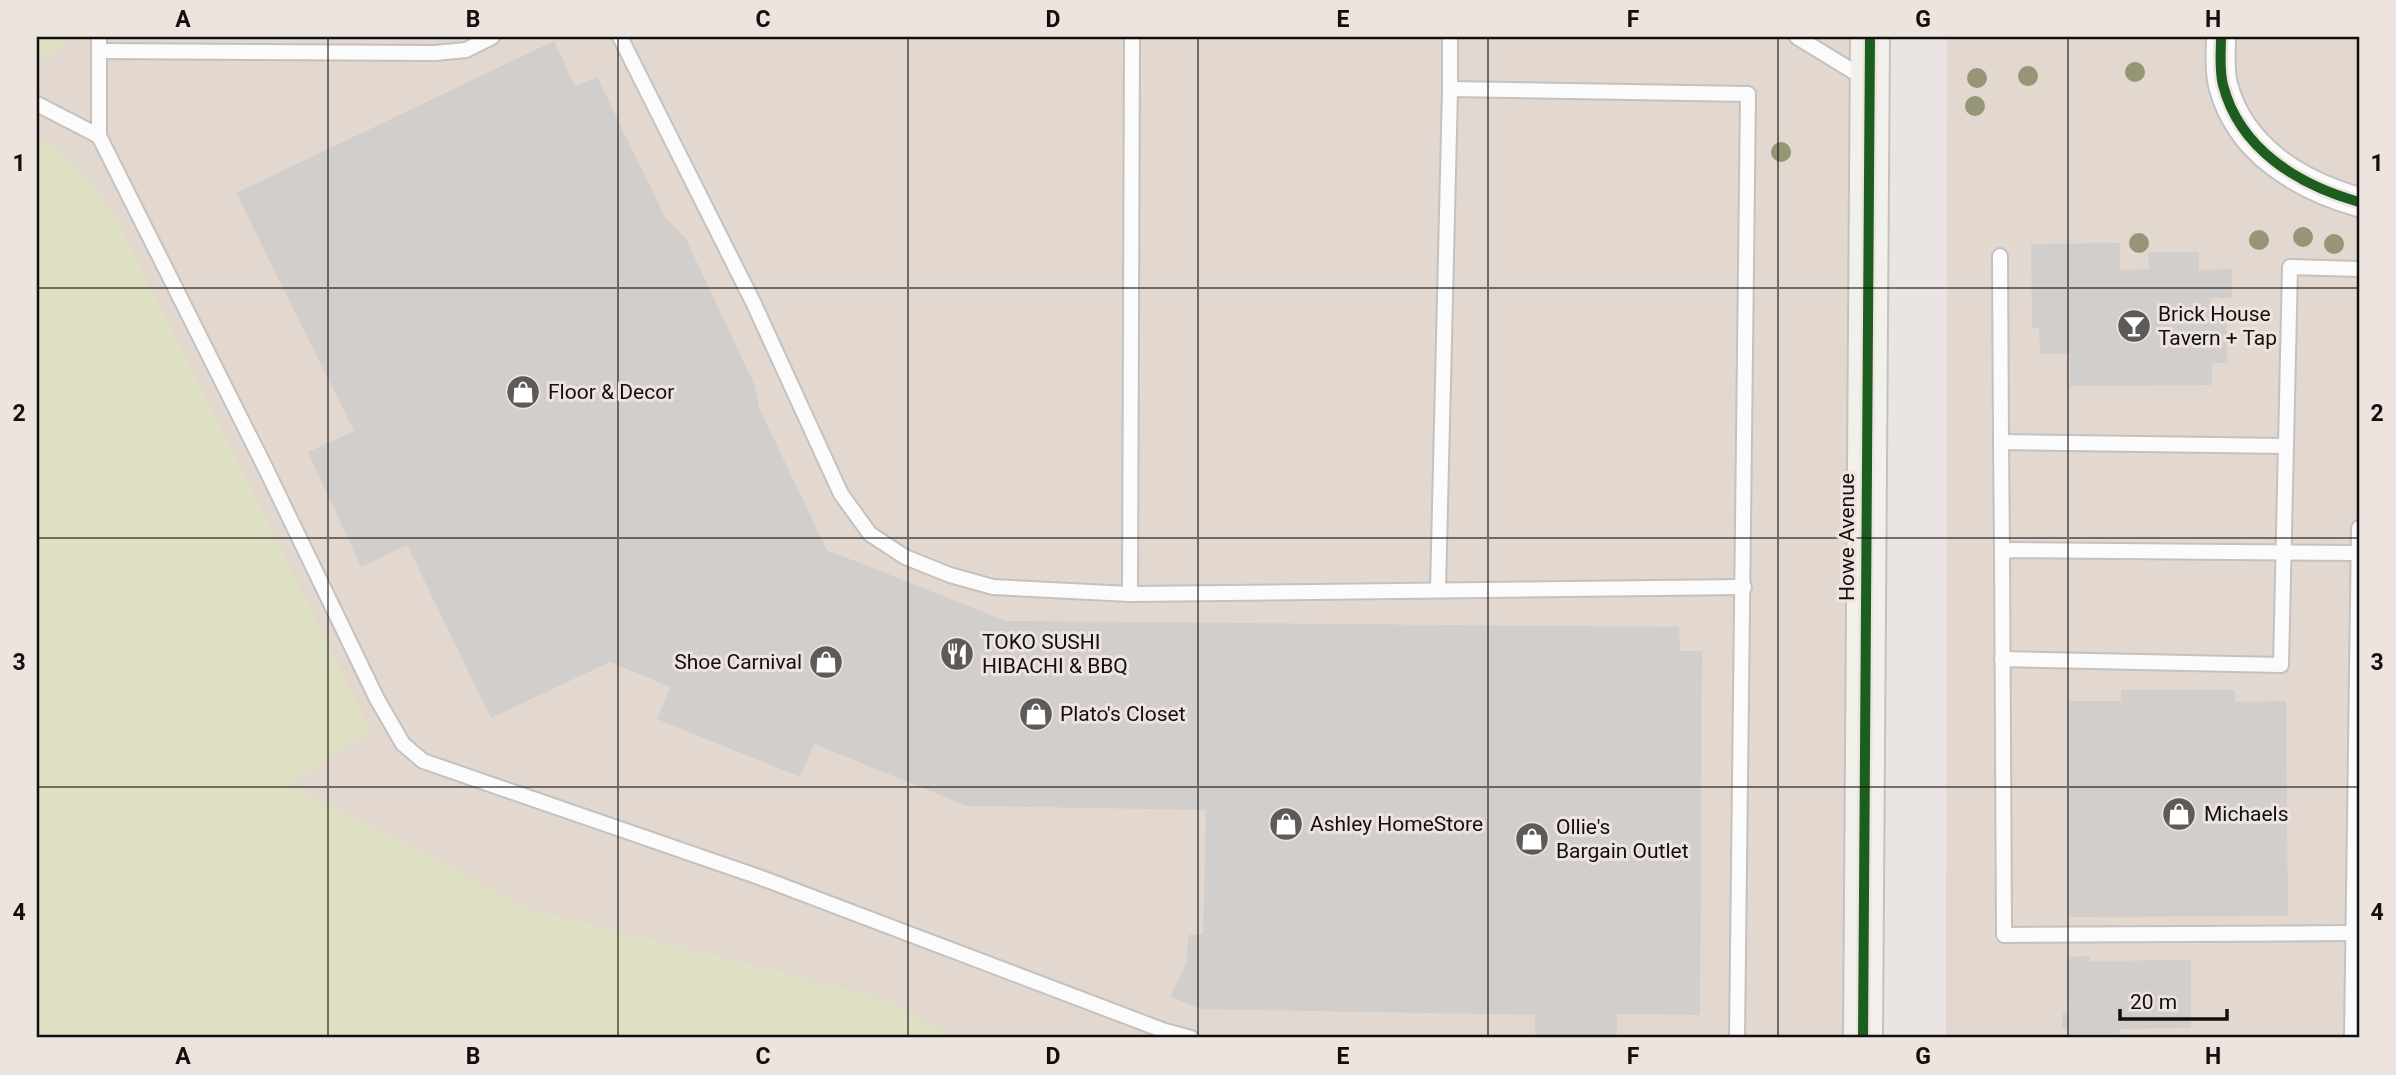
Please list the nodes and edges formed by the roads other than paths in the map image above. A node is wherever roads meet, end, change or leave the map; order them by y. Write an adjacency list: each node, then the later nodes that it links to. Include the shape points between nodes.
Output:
1 (492, 37): 8 (lane, via 466,50 435,53)
2 (620, 37): 24 (lane, via 753,302 841,494 870,534 905,556 993,587)
3 (1132, 37): 24 (lane)
4 (1450, 37): 10 (lane)
5 (1797, 37): 9 (lane)
6 (1870, 37): 9 (street, Howe Avenue)
7 (2221, 37): 13 (street, via 2223,84 2231,108 2261,150 2314,187)
8 (99, 44): 12 (lane)
9 (1870, 82): 31 (street, Howe Avenue)
10 (1450, 89): 22 (lane, via 1748,94); 23 (lane)
11 (37, 104): 12 (lane)
12 (99, 136): 29 (lane, via 377,699 403,744 423,761 758,877)
13 (2359, 202)
14 (2000, 257): 16 (lane)
15 (2359, 269): 17 (lane, via 2290,267)
16 (2001, 442): 17 (lane); 19 (lane)
17 (2286, 446): 20 (lane)
18 (2359, 528): 21 (lane)
19 (2002, 550): 20 (lane); 25 (lane)
20 (2284, 553): 21 (lane); 25 (lane, via 2281,665)
21 (2359, 553): 26 (lane)
22 (1744, 587): 23 (lane); 30 (lane)
23 (1438, 590): 24 (lane)
24 (1130, 594)
25 (2002, 659): 28 (lane, via 2004,935)
26 (2358, 689): 27 (lane)
27 (2357, 904): 28 (lane)
28 (2354, 933): 32 (lane)
29 (1191, 1038)
30 (1737, 1038)
31 (1863, 1038)
32 (2352, 1038)

